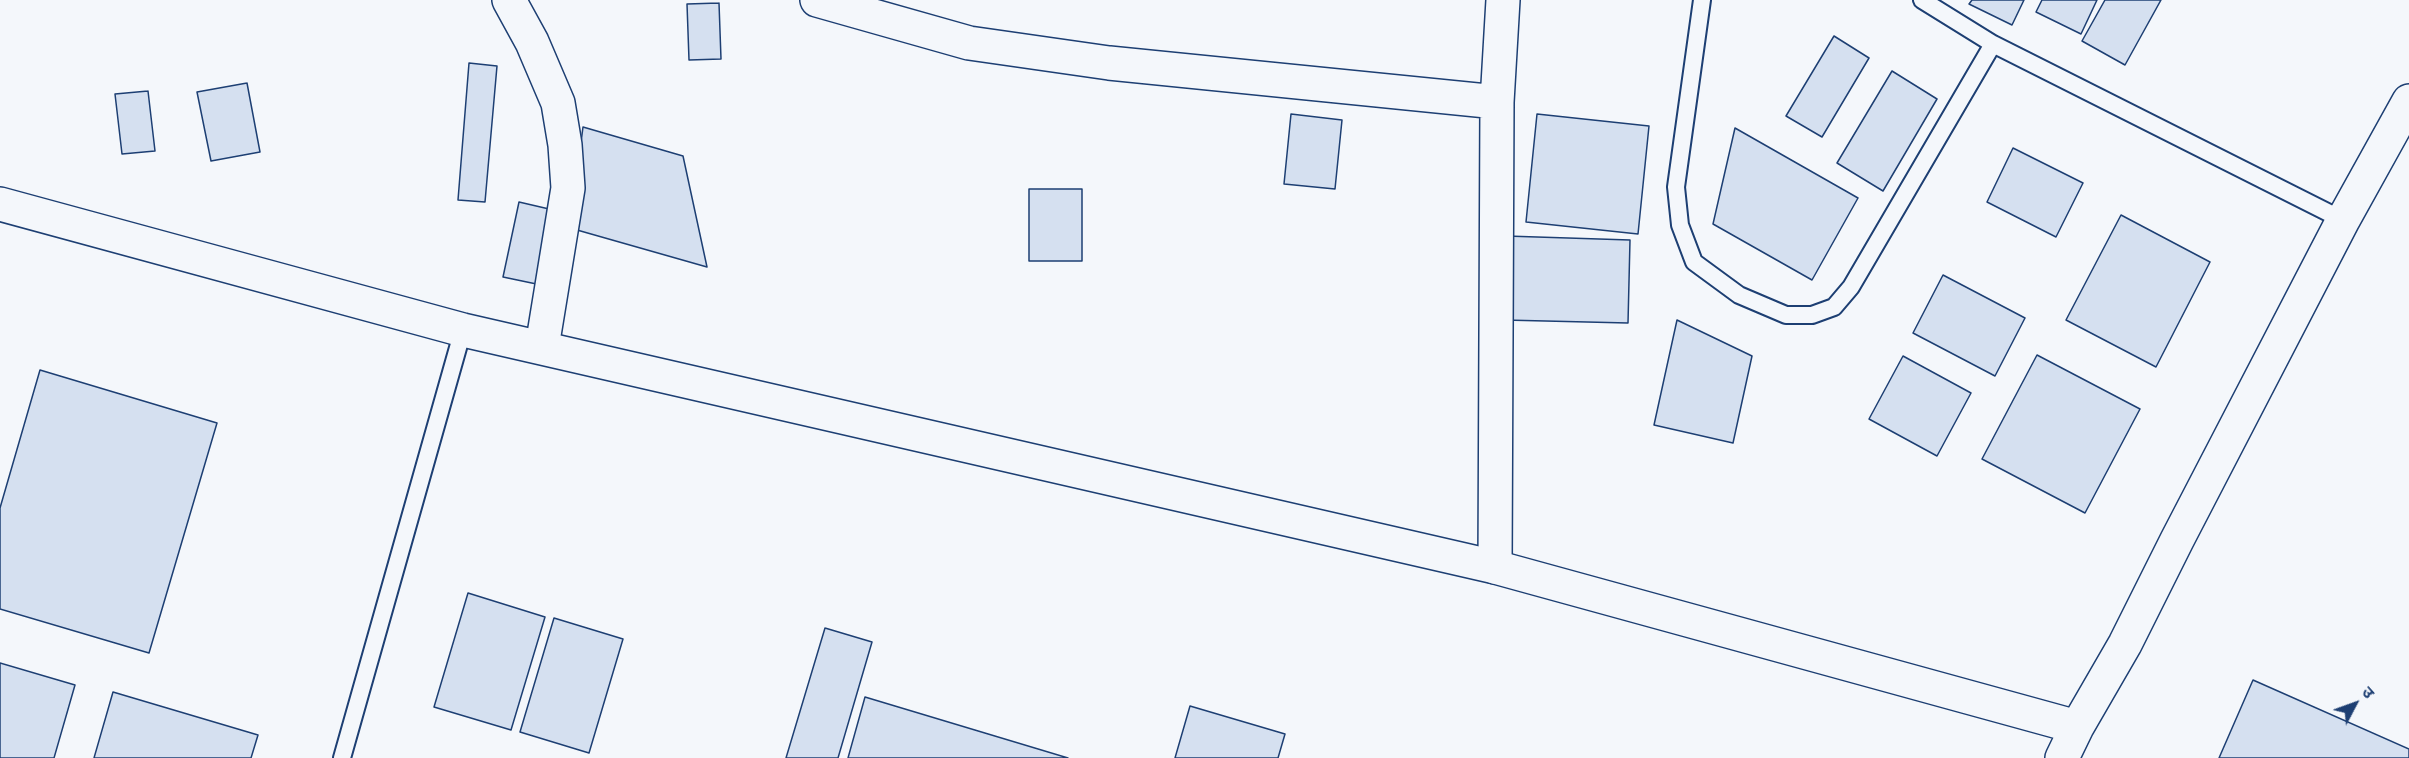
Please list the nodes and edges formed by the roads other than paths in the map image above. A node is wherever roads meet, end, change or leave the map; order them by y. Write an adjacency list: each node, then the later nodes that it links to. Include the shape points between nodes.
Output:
1 (509, 0): 12 (street, via 558,103 565,145 568,188)
2 (817, 0): 8 (street, via 980,44 1109,63)
3 (1503, 0): 8 (street)
4 (1702, 0): 6 (lane, via 1676,188 1680,225 1694,262 1739,295 1786,315 1812,315 1834,307 1851,287)
5 (1922, 0): 6 (lane)
6 (1993, 44): 10 (lane)
7 (2409, 101): 10 (street)
8 (1497, 102): 13 (street)
9 (0, 204): 11 (street)
10 (2343, 220): 14 (street, via 2125,644)
11 (463, 330): 12 (street); 15 (lane)
12 (542, 347): 13 (street)
13 (1495, 567): 14 (street)
14 (2077, 727): 16 (street)
15 (342, 758)
16 (2062, 758)

